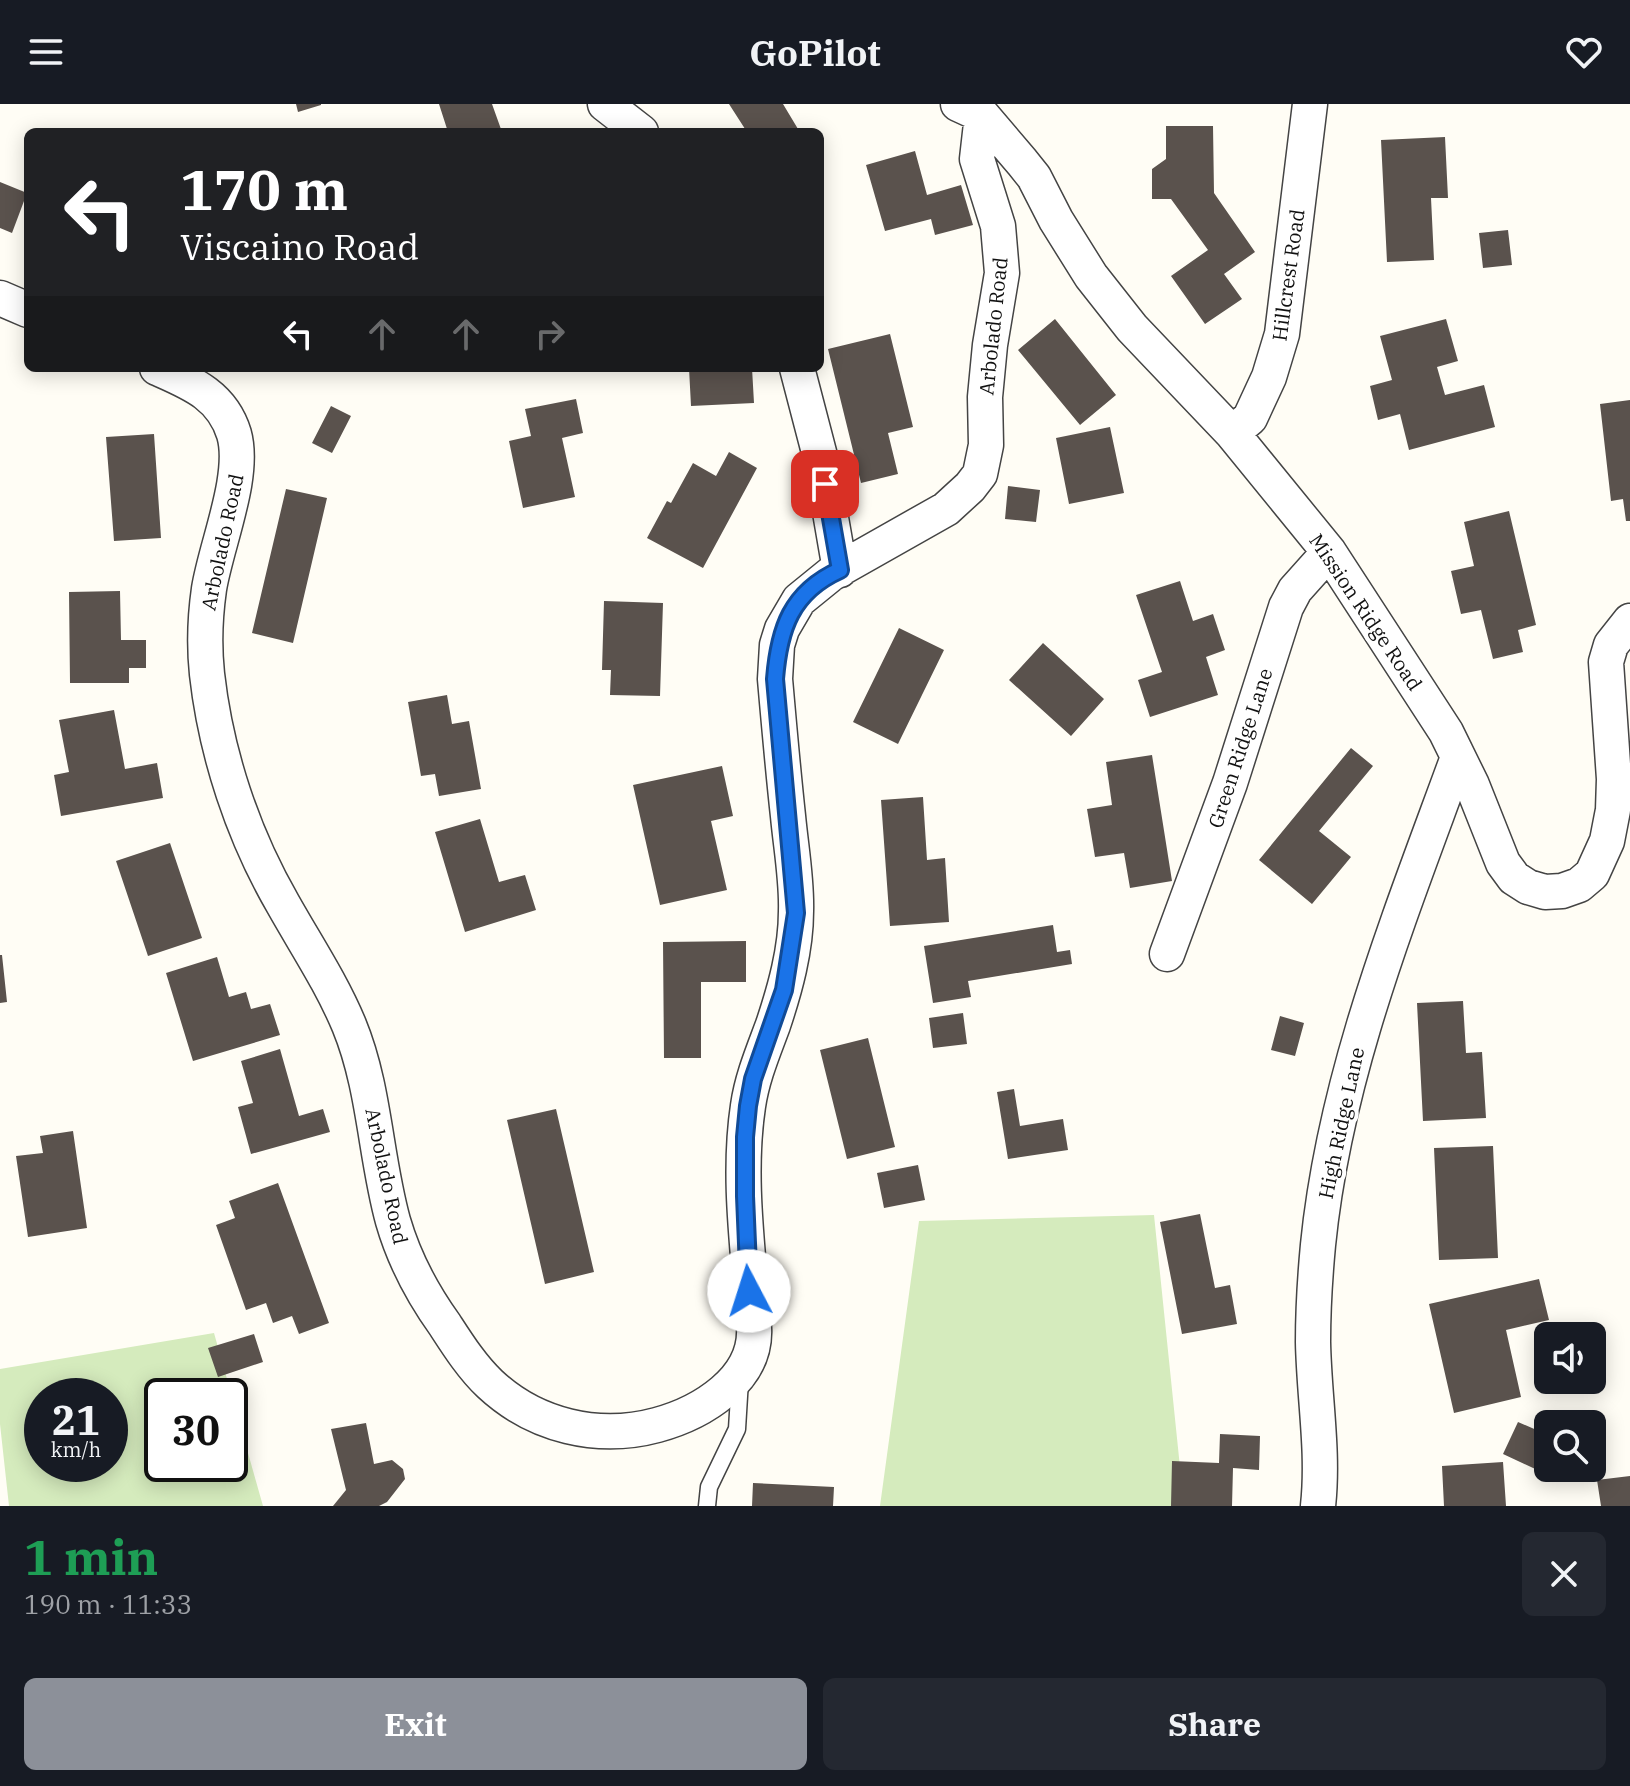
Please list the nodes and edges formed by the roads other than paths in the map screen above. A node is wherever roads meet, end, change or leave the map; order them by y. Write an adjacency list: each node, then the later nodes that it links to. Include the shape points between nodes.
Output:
1 (605, 104): 4 (street)
2 (1310, 104): 9 (street, Hillcrest Road, via 1282,334 1250,418)
3 (970, 109): 9 (street, Mission Ridge Road, via 1034,177 1091,276 1132,328); 11 (street, Arbolado Road, via 1002,257 990,345 984,462 970,487 946,509)
4 (636, 128)
5 (0, 298): 6 (street)
6 (24, 308)
7 (166, 372): 15 (street, Arbolado Road, via 216,400 233,429 237,465 206,620 215,723 244,827 352,1031 370,1090 393,1220 425,1297 488,1382 518,1406 587,1431 623,1433 672,1421 706,1404)
8 (798, 372): 11 (street, via 821,460)
9 (1232, 433): 10 (street, Mission Ridge Road)
10 (1329, 552): 13 (street, Mission Ridge Road); 14 (street, Green Ridge Lane, via 1286,607 1230,783)
11 (840, 570): 15 (street, Arbolado Road, via 799,600 777,645 775,679 796,913 784,990 748,1106 746,1257 754,1343)
12 (1630, 621): 13 (street, Mission Ridge Road, via 1611,645 1606,662 1613,810 1607,841 1592,874 1579,885 1545,892 1514,878)
13 (1458, 757): 17 (street, High Ridge Lane, via 1369,1004 1327,1171 1313,1341)
14 (1167, 954)
15 (741, 1371): 16 (lane, via 737,1429 709,1487)
16 (707, 1506)
17 (1318, 1506)

